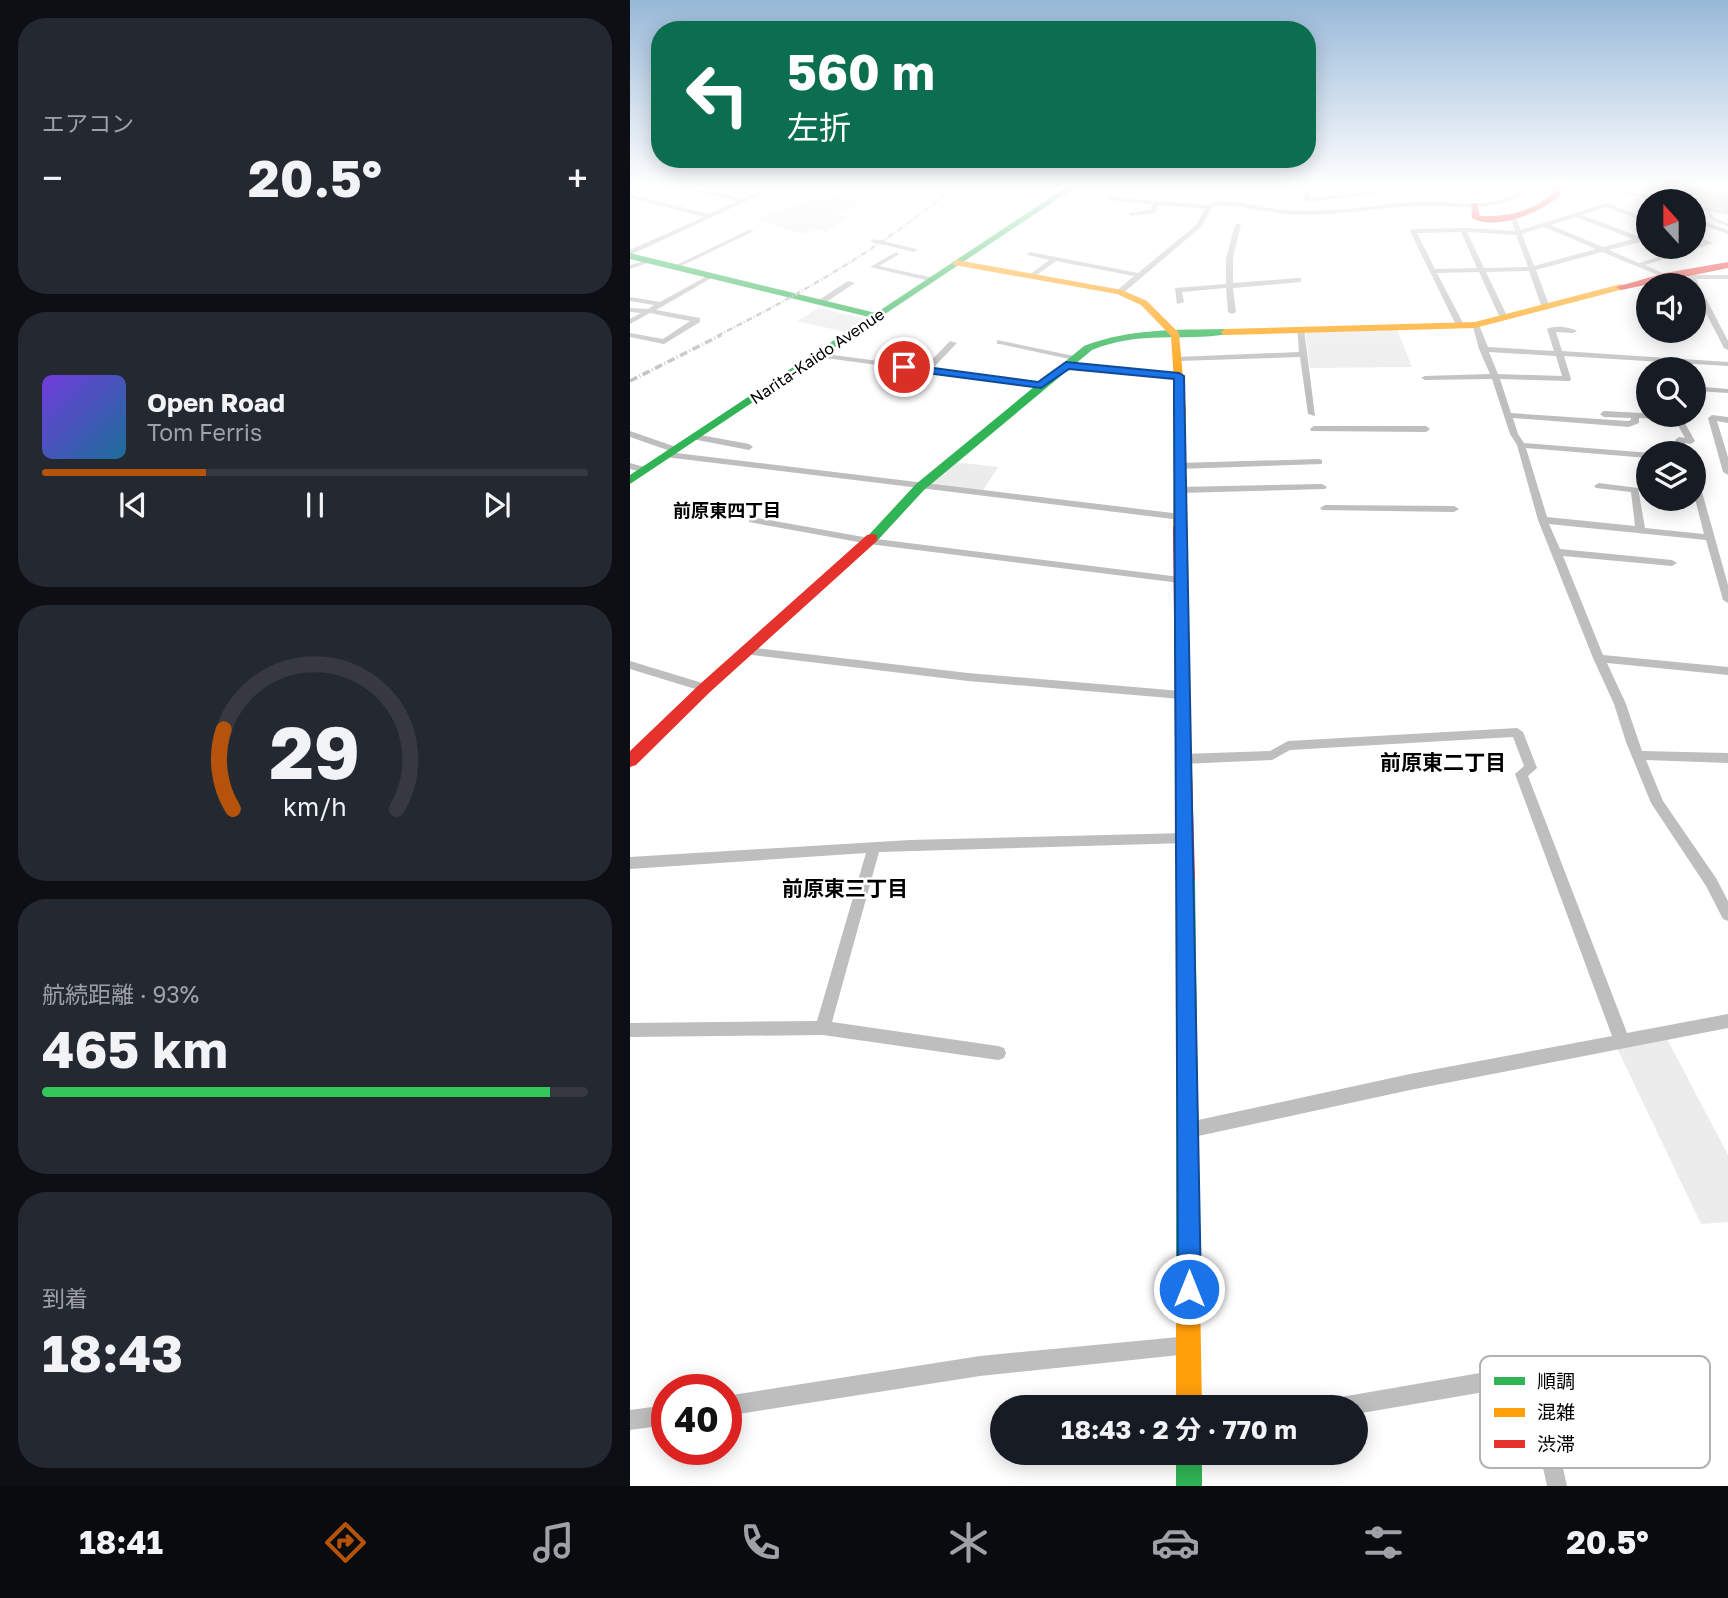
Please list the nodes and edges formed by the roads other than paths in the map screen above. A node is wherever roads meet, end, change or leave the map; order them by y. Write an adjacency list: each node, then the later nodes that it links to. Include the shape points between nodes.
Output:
1 (631, 255): 15 (main road)
2 (700, 255): 20 (street)
3 (894, 255): 31 (street, via 873,267)
4 (969, 255): 16 (main road, Narita-Kaido Avenue)
5 (1039, 255): 13 (street)
6 (1163, 255): 26 (street)
7 (1228, 255): 35 (street)
8 (1425, 255): 23 (street)
9 (1474, 255): 21 (street)
10 (1527, 255): 22 (street)
11 (1588, 255): 22 (street)
12 (1616, 255): 17 (street)
13 (1056, 258): 26 (street); 28 (street)
14 (1657, 259): 17 (street)
15 (650, 261): 19 (street); 20 (main road)
16 (957, 263): 28 (main road); 31 (main road, Narita-Kaido Avenue)
17 (1639, 265): 24 (street)
18 (1728, 265): 25 (main road)
19 (630, 267)
20 (675, 267): 27 (main road)
21 (1481, 270): 22 (street); 23 (street); 47 (street)
22 (1532, 270): 42 (street)
23 (1433, 271): 49 (street)
24 (1658, 273)
25 (1698, 273)
26 (1139, 275): 36 (street)
27 (711, 276): 38 (main road); 40 (street)
28 (1031, 276): 36 (main road)
29 (1706, 276): 30 (street)
30 (1728, 277)
31 (931, 280): 46 (main road, Narita-Kaido Avenue)
32 (1298, 280): 35 (street)
33 (851, 283): 38 (street)
34 (1636, 284): 42 (main road)
35 (1230, 286): 39 (street, via 1178,290); 45 (street)
36 (1119, 292): 52 (main road, via 1144,303)
37 (630, 299): 40 (street)
38 (820, 302): 46 (main road)
39 (1180, 302)
40 (661, 304): 44 (street)
41 (1706, 306): 56 (street)
42 (1546, 308): 47 (main road)
43 (630, 310): 44 (street)
44 (649, 311): 48 (street); 53 (street, via 697,320 664,342)
45 (1232, 312)
46 (878, 316): 60 (main road, Narita-Kaido Avenue)
47 (1504, 318): 49 (main road)
48 (630, 322)
49 (1467, 325): 50 (main road); 57 (street)
50 (1300, 329): 52 (main road); 58 (street)
51 (1573, 331): 59 (street, via 1551,330)
52 (1176, 333): 61 (main road); 63 (main road, via 1106,339)
53 (630, 335)
54 (953, 342): 66 (street)
55 (1000, 342): 63 (street)
56 (1728, 348)
57 (1483, 349): 59 (street); 68 (street)
58 (1304, 354): 61 (street); 73 (street)
59 (1557, 354): 62 (street); 68 (street, via 1567,379)
60 (818, 355): 66 (street); 81 (main road, Narita-Kaido Avenue)
61 (1177, 359): 67 (main road)
62 (1636, 361)
63 (1070, 362): 67 (street); 70 (main road)
64 (1728, 364): 65 (street)
65 (1706, 365)
66 (926, 370): 70 (street)
67 (1179, 376): 89 (main road)
68 (1495, 376): 69 (street); 75 (street)
69 (1425, 378)
70 (1041, 385): 94 (main road)
71 (1706, 389): 72 (street)
72 (1728, 391)
73 (1312, 414)
74 (1604, 414): 76 (street)
75 (1507, 415): 76 (street, via 1629,424 1636,421); 84 (street)
76 (1634, 415): 82 (street, via 1678,418)
77 (1728, 419): 83 (street, via 1712,418)
78 (1314, 429): 79 (street)
79 (1426, 429)
80 (630, 434): 86 (street)
81 (695, 437): 85 (street); 86 (main road, Narita-Kaido Avenue)
82 (1691, 441)
83 (1723, 441): 91 (street)
84 (1521, 445): 87 (street); 102 (street)
85 (749, 447)
86 (672, 452): 90 (main road, Narita-Kaido Avenue); 94 (street)
87 (1636, 454)
88 (1319, 462): 89 (street)
89 (1178, 466): 96 (main road)
90 (638, 468): 92 (main road, Narita-Kaido Avenue)
91 (1728, 469)
92 (630, 480)
93 (1599, 486): 103 (street, via 1635,490)
94 (920, 487): 100 (street); 105 (main road)
95 (1322, 487): 96 (street)
96 (1180, 490): 100 (main road)
97 (1325, 508): 98 (street)
98 (1454, 509)
99 (1704, 511): 104 (street)
100 (1181, 517): 108 (main road)
101 (752, 520): 105 (street)
102 (1543, 520): 103 (street); 106 (street)
103 (1640, 529): 104 (street)
104 (1708, 537): 109 (street)
105 (869, 541): 108 (street); 110 (main road)
106 (1556, 552): 107 (street); 111 (street)
107 (1672, 563)
108 (1180, 580): 115 (main road)
109 (1728, 600)
110 (748, 651): 114 (main road); 115 (street, via 968,677)
111 (1599, 658): 113 (street); 116 (street)
112 (630, 665): 114 (street)
113 (1728, 671)
114 (705, 688): 119 (main road)
115 (1181, 695): 118 (main road)
116 (1639, 755): 117 (street); 123 (street, via 1657,803 1712,882)
117 (1728, 758)
118 (1183, 759): 120 (main road); 127 (street, via 1272,755 1288,746 1517,733 1531,768 1521,774)
119 (630, 761)
120 (1186, 838): 121 (street); 129 (main road)
121 (874, 847): 122 (street); 125 (street)
122 (630, 863)
123 (1728, 915)
124 (1728, 1021): 127 (street)
125 (823, 1028): 126 (street); 128 (street)
126 (630, 1030)
127 (1622, 1041): 129 (street)
128 (998, 1053)
129 (1189, 1130): 130 (main road)
130 (1189, 1345): 132 (main road); 134 (street, via 981,1366)
131 (1480, 1383): 133 (street)
132 (1189, 1395)
133 (1368, 1402)
134 (742, 1403)
135 (651, 1417): 136 (street)
136 (630, 1420)
137 (1189, 1465): 139 (main road)
138 (1553, 1468): 140 (street)
139 (1189, 1486)
140 (1557, 1486)

